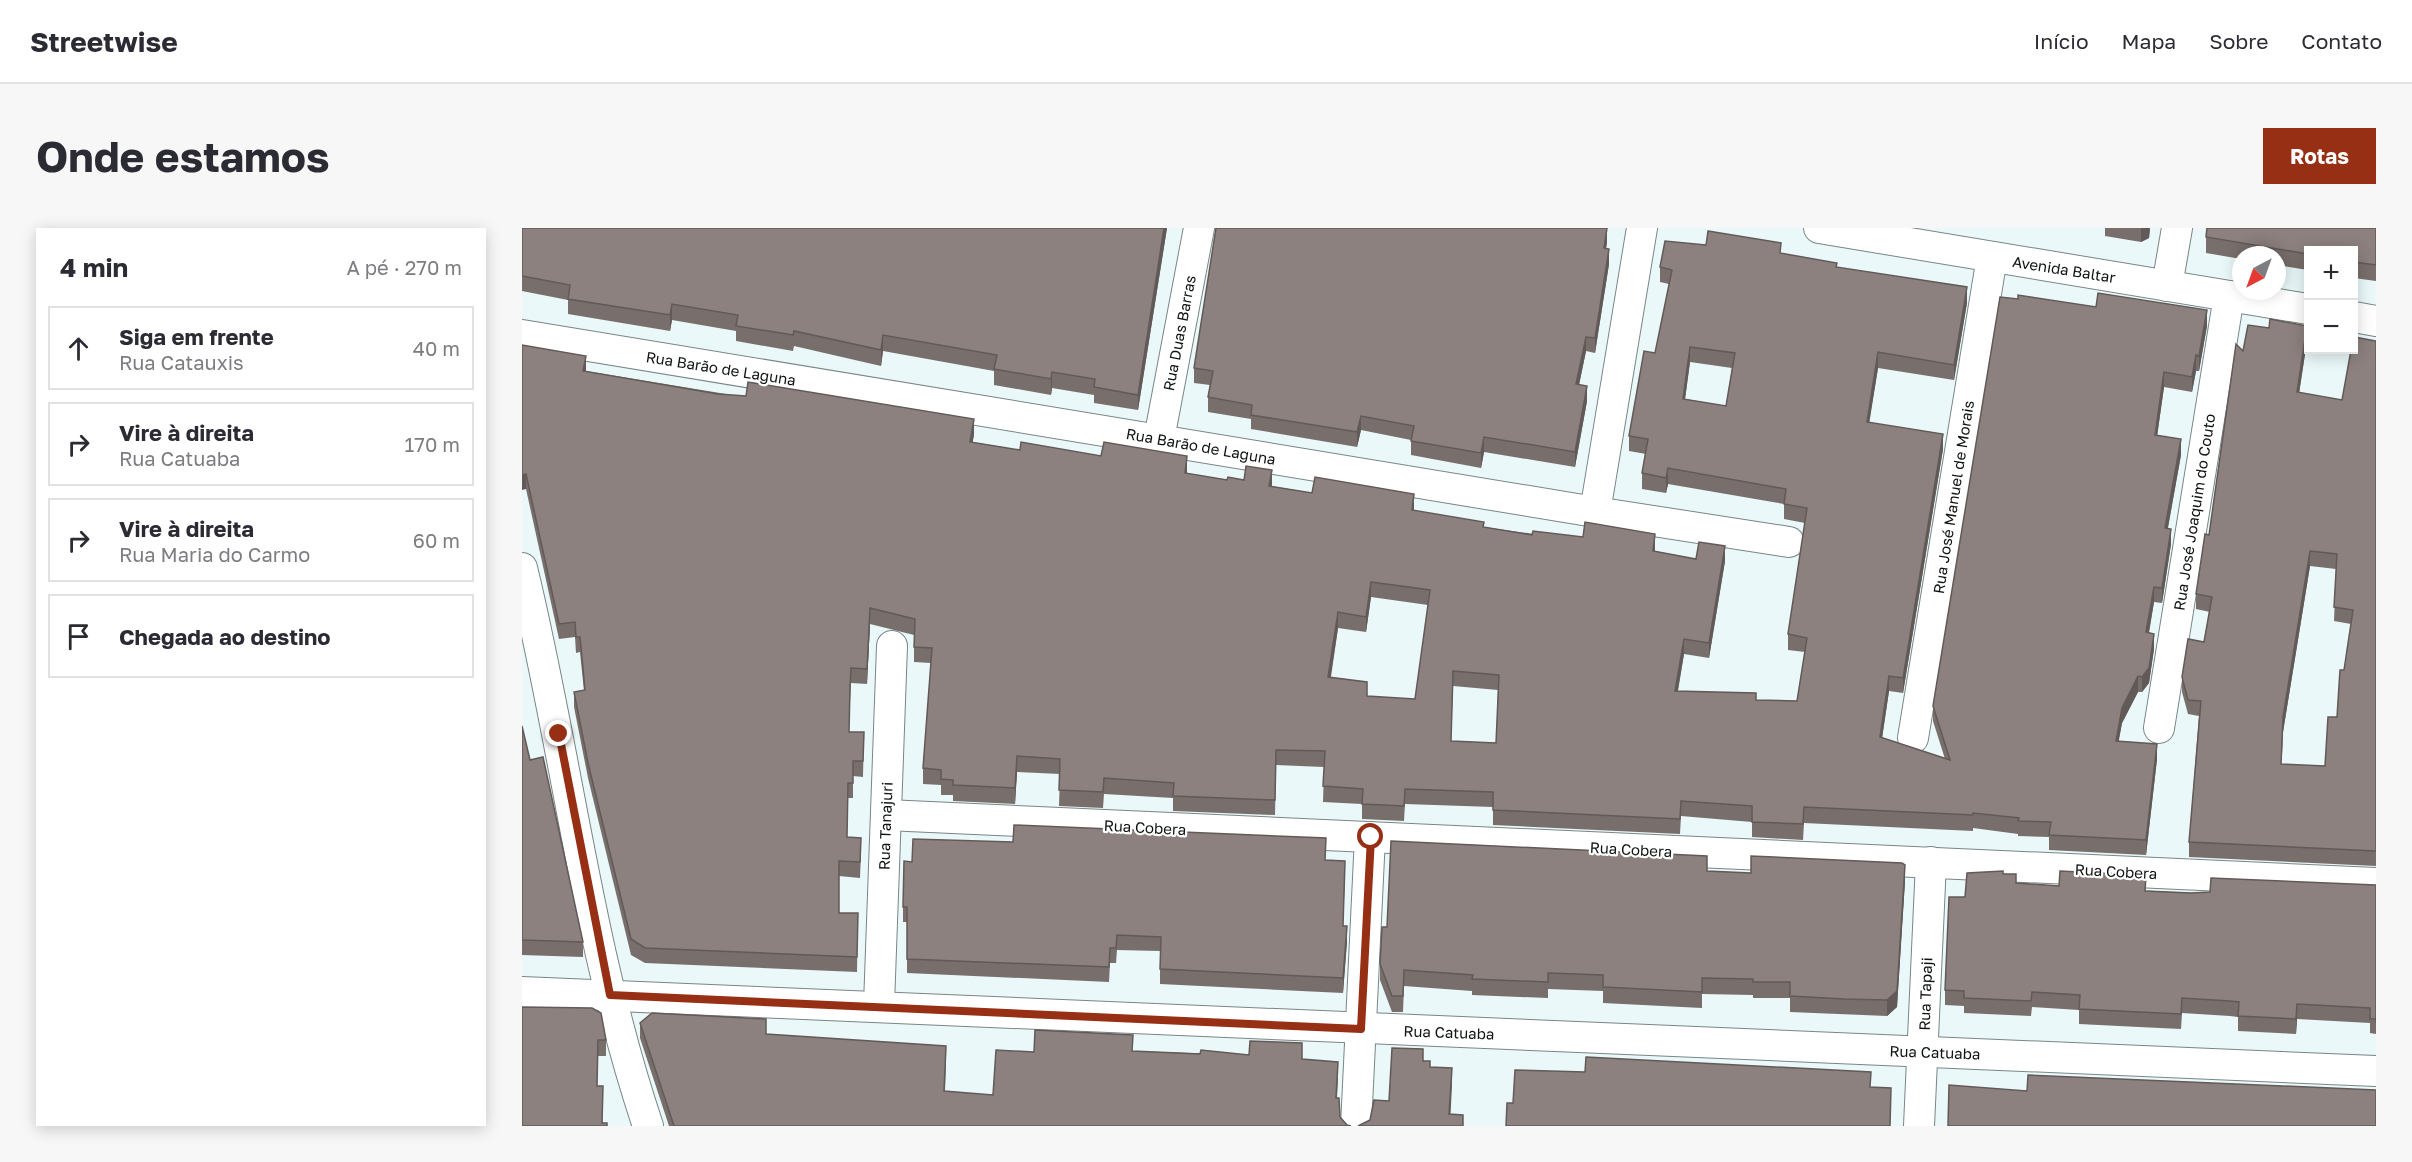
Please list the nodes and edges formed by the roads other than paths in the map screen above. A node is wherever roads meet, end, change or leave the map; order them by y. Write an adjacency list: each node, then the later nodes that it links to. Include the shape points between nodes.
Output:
1 (1198, 228): 12 (street, Rua Duas Barras)
2 (1642, 228): 13 (street)
3 (1819, 228): 5 (street, Avenida Baltar)
4 (2177, 228): 6 (street)
5 (1992, 257): 6 (street, Avenida Baltar); 18 (street, Rua José Manuel de Morais)
6 (2167, 286): 7 (street, Avenida Baltar)
7 (2229, 296): 8 (street, Avenida Baltar); 17 (street, Rua José Joaquim do Couto)
8 (2304, 308)
9 (2358, 318): 10 (street)
10 (2376, 321)
11 (522, 335): 12 (street, Rua Barão de Laguna)
12 (1159, 439): 13 (street, Rua Barão de Laguna)
13 (1595, 512): 14 (street, Rua Barão de Laguna)
14 (1789, 542)
15 (522, 568): 24 (street, via 542,649)
16 (892, 646): 19 (street, Rua Tanajuri)
17 (2159, 728)
18 (1913, 738)
19 (886, 815): 20 (street, Rua Cobera); 25 (street, Rua Tanajuri)
20 (1371, 837): 21 (street, Rua Cobera); 26 (street)
21 (1930, 862): 22 (street, Rua Cobera); 27 (street, Rua Tapaji)
22 (2376, 883)
23 (522, 992): 24 (street, Rua Catuaba)
24 (610, 995): 25 (street, Rua Catuaba); 29 (street)
25 (879, 1005): 26 (street, Rua Catuaba)
26 (1361, 1029): 27 (street, Rua Catuaba); 30 (street)
27 (1922, 1051): 28 (street, Rua Catuaba); 31 (street, Rua Tapaji)
28 (2376, 1071)
29 (648, 1126)
30 (1356, 1126)
31 (1919, 1126)

